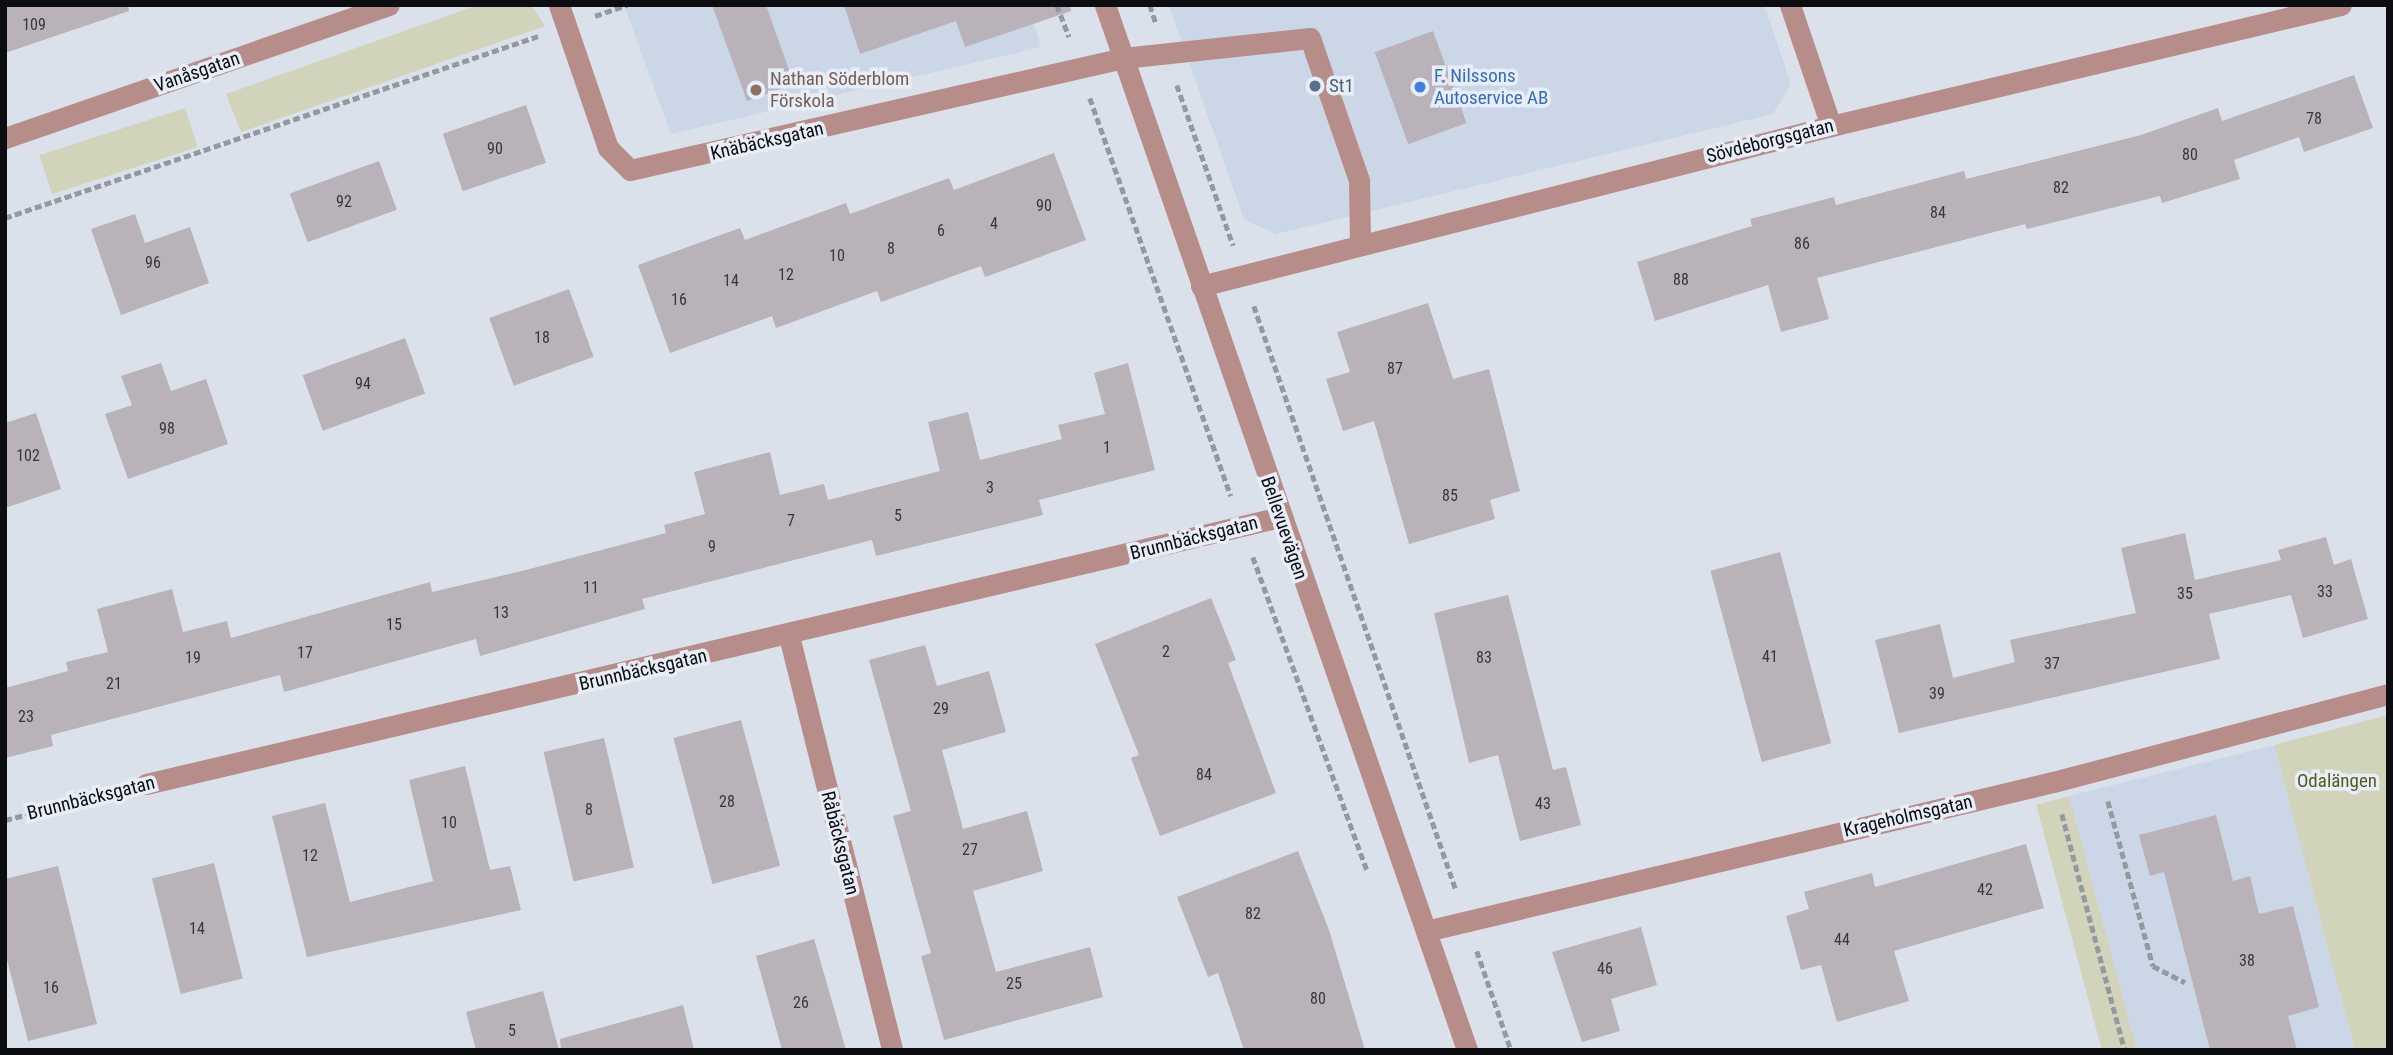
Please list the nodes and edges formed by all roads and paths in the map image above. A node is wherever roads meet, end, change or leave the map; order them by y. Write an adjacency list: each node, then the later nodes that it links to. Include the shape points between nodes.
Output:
1 (389, 5): 12 (street, Vanåsgatan)
2 (559, 5): 8 (street, Knäbäcksgatan)
3 (627, 5): 8 (path)
4 (1105, 5): 10 (street, Bellevuevägen)
5 (1150, 5): 9 (path)
6 (1790, 5): 11 (street)
7 (2341, 5): 11 (street, Sövdeborgsgatan)
8 (566, 26): 10 (street, Knäbäcksgatan, via 608,148 630,170); 13 (path)
9 (1166, 53): 10 (street); 14 (street, via 1310,38 1359,180); 15 (path)
10 (1123, 58): 16 (street, Bellevuevägen)
11 (1831, 126): 14 (street, Sövdeborgsgatan)
12 (5, 138)
13 (5, 218)
14 (1360, 245): 15 (street, Sövdeborgsgatan)
15 (1243, 275): 16 (street, Sövdeborgsgatan); 24 (path)
16 (1201, 286): 17 (street, Bellevuevägen)
17 (1280, 517): 18 (street, Brunnbäcksgatan); 25 (street, Bellevuevägen)
18 (789, 636): 22 (street, Brunnbäcksgatan); 27 (street, Råbäcksgatan)
19 (2388, 694): 20 (street, Krageholmsgatan)
20 (2100, 770): 21 (street, Krageholmsgatan); 26 (path, via 2153,966)
21 (2053, 782): 24 (street, Krageholmsgatan); 30 (path)
22 (146, 784): 23 (path, Brunnbäcksgatan)
23 (5, 820)
24 (1466, 919): 25 (street, Krageholmsgatan); 29 (path)
25 (1426, 931): 28 (street, Bellevuevägen)
26 (2185, 982)
27 (892, 1050)
28 (1468, 1050)
29 (1511, 1050)
30 (2125, 1050)

